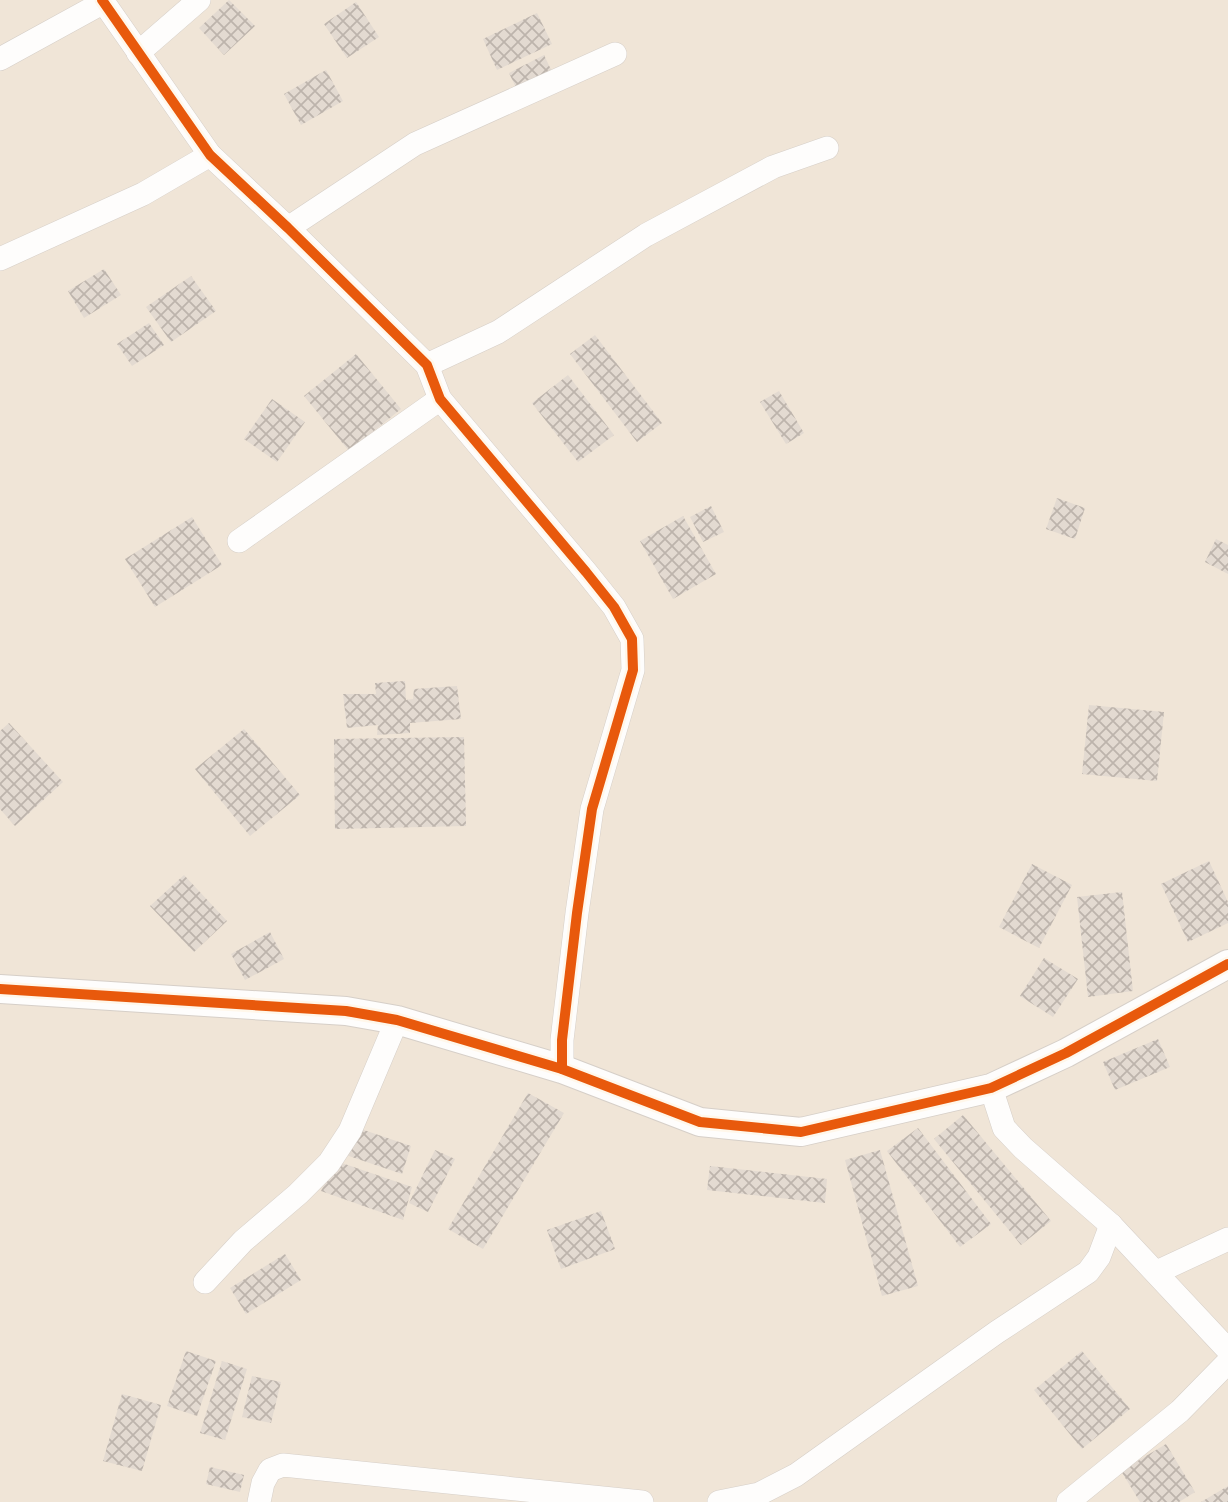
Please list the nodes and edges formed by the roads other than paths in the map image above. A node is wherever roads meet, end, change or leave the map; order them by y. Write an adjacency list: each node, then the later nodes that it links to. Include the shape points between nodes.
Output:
1 (199, 0): 3 (street)
2 (103, 1): 3 (street); 5 (street)
3 (138, 53): 7 (street)
4 (615, 54): 8 (street, via 415,144)
5 (0, 59)
6 (827, 148): 10 (street, via 773,167 657,229 498,332)
7 (209, 155): 8 (street); 9 (street, via 142,194)
8 (288, 228): 10 (street)
9 (0, 259)
10 (427, 365): 11 (street)
11 (440, 399): 12 (street); 16 (street, via 614,607 632,639 634,670 593,809 575,926)
12 (239, 541)
13 (1228, 964): 17 (street, via 1066,1054)
14 (0, 989): 15 (street, via 346,1011)
15 (397, 1020): 16 (street); 21 (street, via 350,1130 329,1163)
16 (562, 1069): 17 (street, via 700,1122 801,1132)
17 (991, 1088): 18 (street, via 1004,1128)
18 (1111, 1224): 20 (street); 26 (street, via 1088,1272 796,1475 759,1494)
19 (1228, 1239): 20 (street)
20 (1157, 1272): 22 (street)
21 (205, 1282)
22 (1228, 1350)
23 (1228, 1362): 27 (street, via 1180,1411)
24 (259, 1502): 25 (street, via 270,1469 283,1465)
25 (642, 1502)
26 (719, 1502)
27 (1068, 1502)

